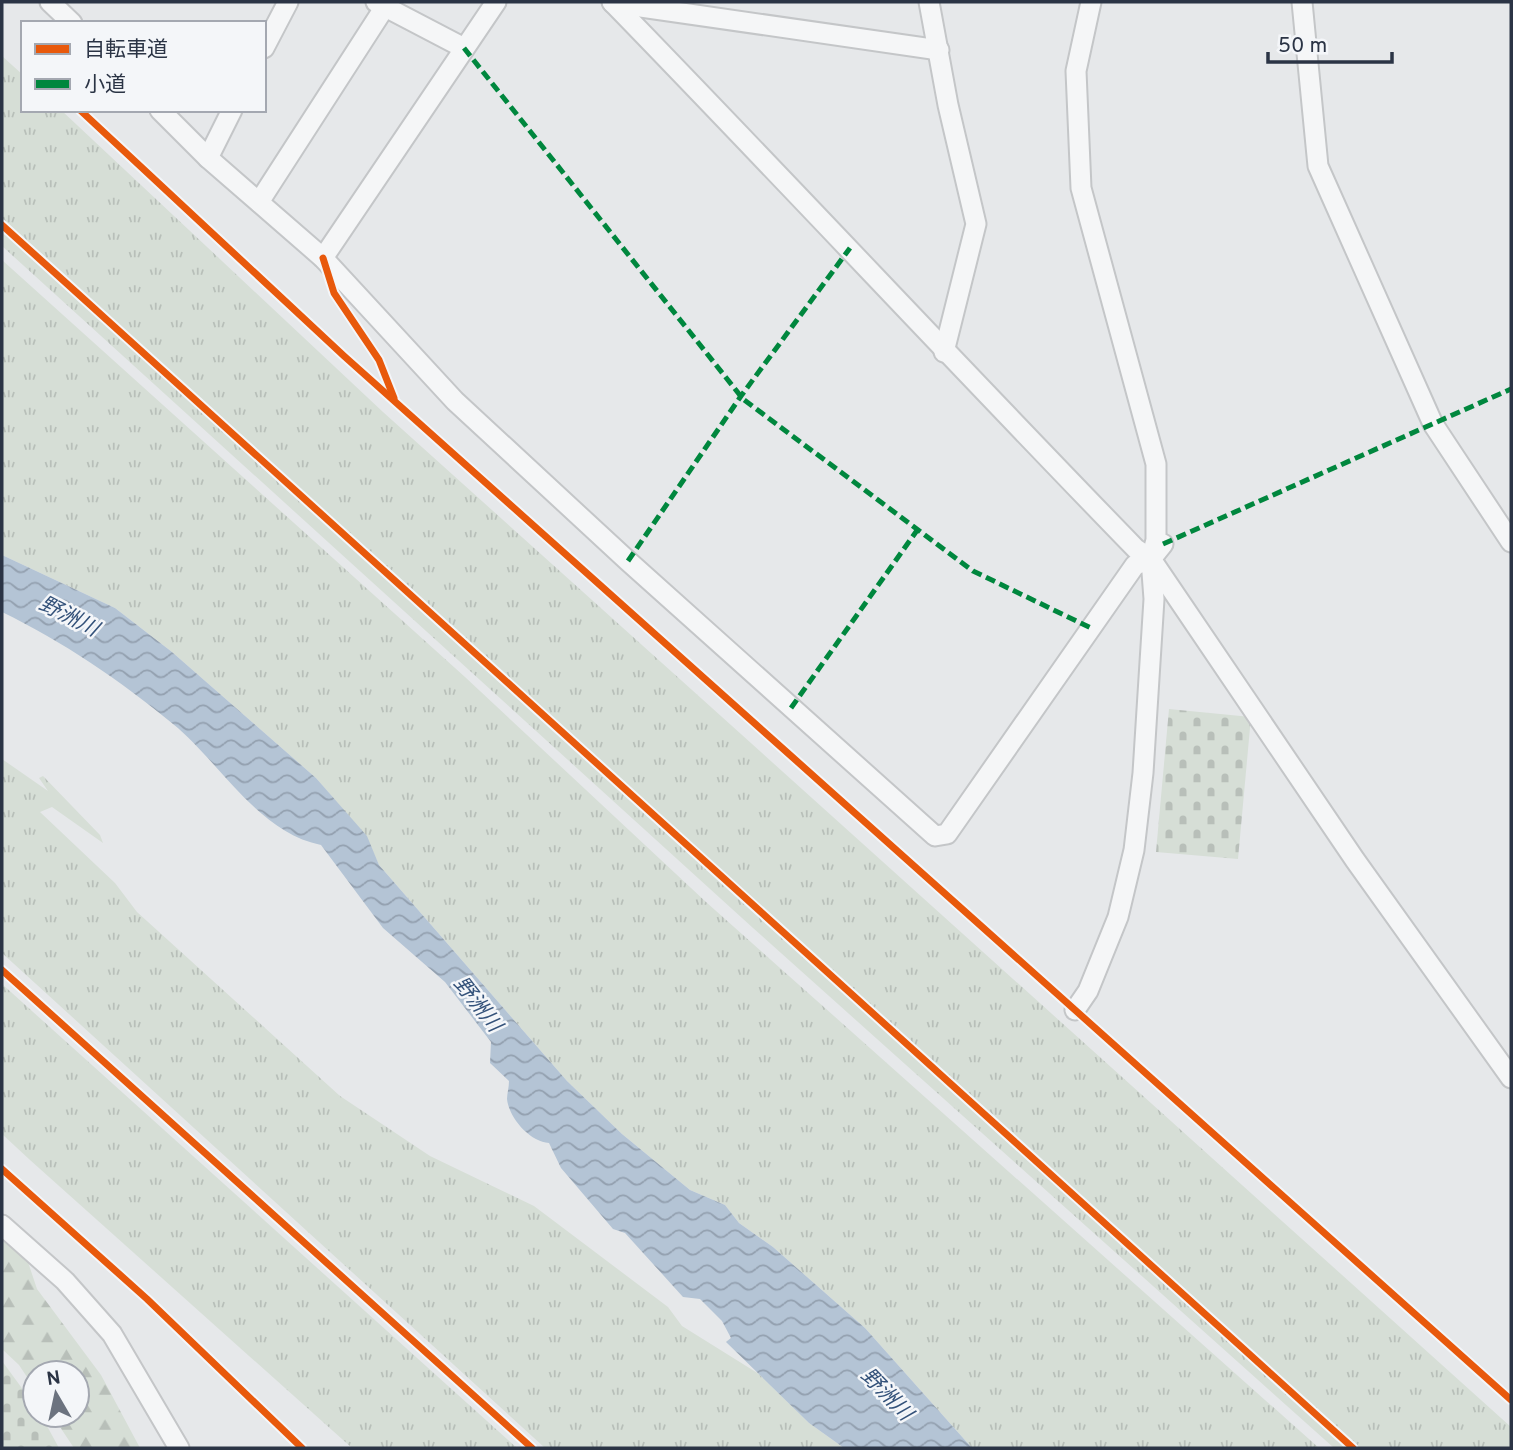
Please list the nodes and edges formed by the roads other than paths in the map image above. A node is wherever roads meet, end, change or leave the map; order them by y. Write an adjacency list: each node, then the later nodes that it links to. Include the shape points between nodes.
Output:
1 (50, 2): 9 (street)
2 (288, 2): 10 (street)
3 (496, 2): 11 (street)
4 (612, 2): 12 (street); 18 (street)
5 (929, 2): 12 (street)
6 (1091, 2): 20 (street, via 1076,71 1081,188 1156,464)
7 (1302, 2): 19 (street, via 1318,166 1433,424)
8 (384, 3): 11 (street); 16 (street)
9 (70, 21)
10 (266, 44)
11 (464, 48): 17 (street)
12 (939, 50): 18 (street, via 976,224)
13 (162, 112): 15 (street)
14 (231, 112): 15 (street)
15 (208, 158): 16 (street)
16 (259, 202): 17 (street)
17 (323, 258): 20 (street, via 455,401 935,836 947,834 1135,565)
18 (944, 352): 20 (street, via 1136,549)
19 (1511, 542)
20 (1157, 552): 21 (street, via 1143,773 1133,850 1118,917 1088,991); 22 (street, via 1355,860)
21 (1075, 1010)
22 (1511, 1077)
23 (2, 1224): 24 (street, via 65,1281 112,1335)
24 (179, 1448)

